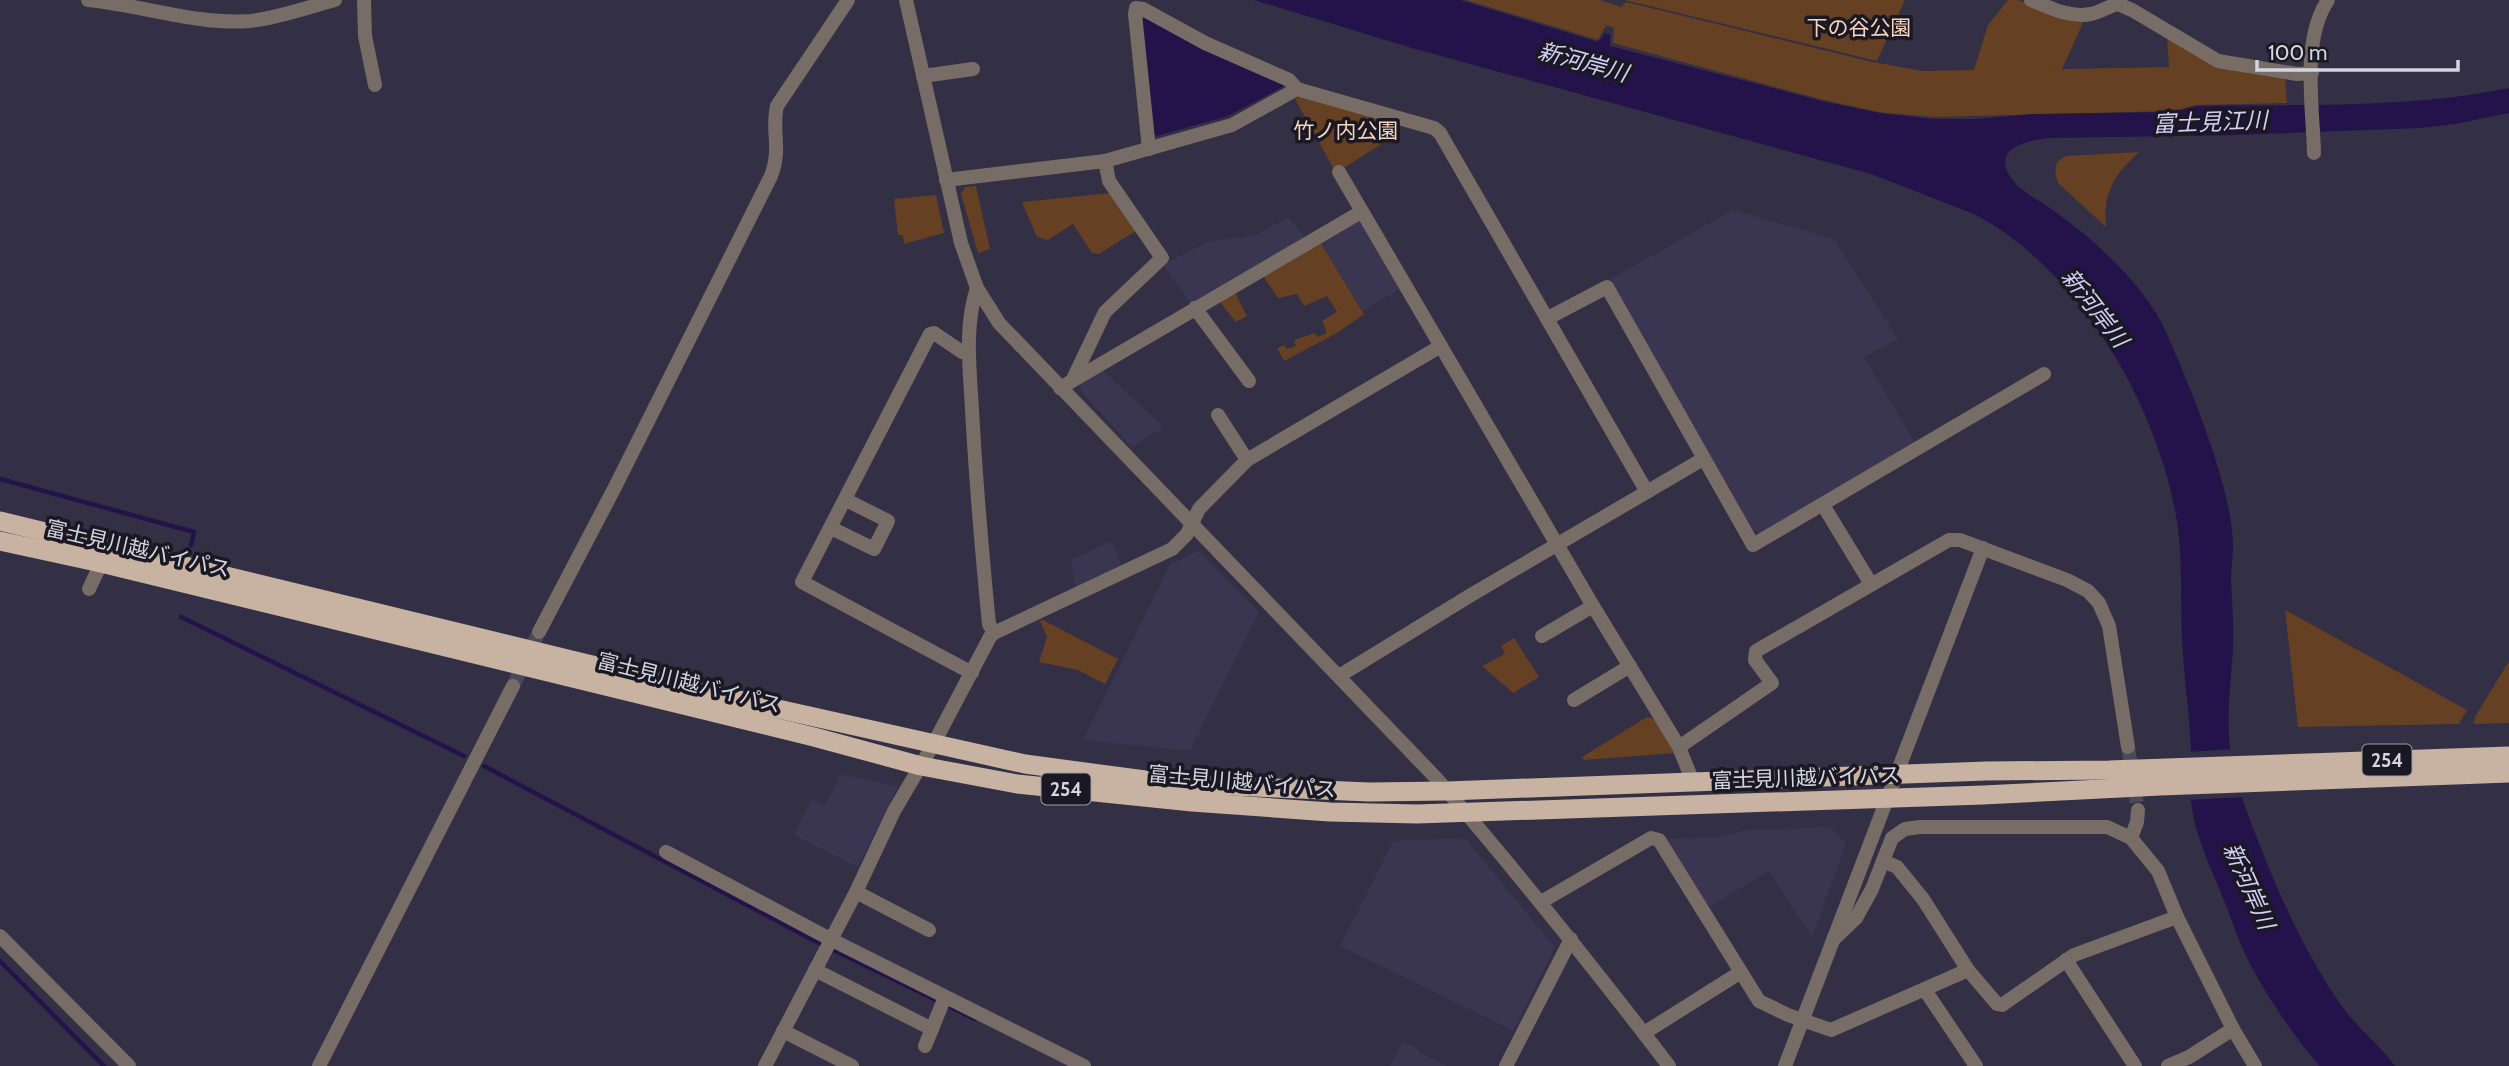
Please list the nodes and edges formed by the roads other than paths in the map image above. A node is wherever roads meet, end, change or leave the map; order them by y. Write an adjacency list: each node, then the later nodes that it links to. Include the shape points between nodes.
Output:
1 (88, 0): 8 (street)
2 (335, 0): 9 (street)
3 (364, 0): 13 (street, via 365,36)
4 (848, 0): 46 (street, via 777,106 778,149 771,176)
5 (906, 0): 11 (street)
6 (2031, 0): 12 (street, via 2079,15 2118,4 2218,61)
7 (2328, 0): 12 (street, via 2313,31)
8 (141, 3): 9 (street, via 198,18 247,21)
9 (313, 3)
10 (973, 69): 11 (street)
11 (923, 76): 19 (street)
12 (2312, 80): 16 (street)
13 (375, 85)
14 (1297, 89): 15 (street, via 1233,125); 15 (street, via 1289,80 1136,8); 23 (street, via 1440,133)
15 (1149, 149): 17 (street)
16 (2314, 153)
17 (1105, 161): 19 (street); 27 (street, via 1109,181 1162,258 1105,312)
18 (1339, 172): 20 (street)
19 (946, 180): 21 (street)
20 (1361, 212): 22 (street); 24 (street)
21 (977, 288): 25 (street); 29 (street, via 999,324)
22 (1195, 308): 27 (street); 28 (street)
23 (1548, 318): 31 (street, via 1607,287); 33 (street)
24 (1441, 346): 32 (street); 40 (street)
25 (969, 353): 34 (street, via 930,334); 47 (street, via 977,502)
26 (2044, 374): 35 (street)
27 (1073, 379): 29 (street)
28 (1249, 381)
29 (1060, 388): 37 (street)
30 (1218, 415): 32 (street)
31 (1703, 459): 33 (street); 35 (street, via 1753,545)
32 (1247, 460): 37 (street, via 1199,509)
33 (1647, 492): 40 (street)
34 (846, 500): 38 (street); 38 (street, via 888,521 874,549)
35 (1823, 505): 43 (street)
36 (0, 521): 42 (highway, 富士見川越バイパス / 254)
37 (1191, 524): 47 (street, via 1172,548); 51 (street)
38 (831, 528): 50 (street, via 802,582)
39 (0, 541): 42 (highway, 富士見川越バイパス / 254)
40 (1558, 544): 45 (street); 51 (street)
41 (1983, 548): 43 (street, via 1949,540); 56 (street, via 2067,580 2099,603 2109,626); 61 (street)
42 (105, 555): 44 (street); 54 (highway, 富士見川越バイパス / 254); 58 (highway, 富士見川越バイパス / 254)
43 (1871, 584): 55 (street, via 1756,652 1755,660 1772,683)
44 (89, 589)
45 (1593, 606): 48 (street); 49 (street)
46 (539, 632)
47 (993, 633): 50 (street)
48 (1542, 636)
49 (1630, 666): 53 (street); 55 (street)
50 (972, 673): 54 (street)
51 (1339, 676): 64 (street)
52 (513, 686): 94 (street)
53 (1574, 700)
54 (934, 743): 58 (street); 64 (highway, 富士見川越バイパス / 254, via 1025,764 1175,783)
55 (1679, 747): 63 (street)
56 (2128, 747)
57 (2509, 755): 59 (highway, 富士見川越バイパス / 254)
58 (921, 766): 67 (highway, 富士見川越バイパス / 254, via 1017,783 1192,802 1350,813); 71 (street)
59 (2267, 773): 60 (highway, 富士見川越バイパス / 254); 62 (highway, 富士見川越バイパス / 254)
60 (2509, 773)
61 (1896, 775): 62 (highway, 富士見川越バイパス / 254); 63 (highway, 富士見川越バイパス / 254); 65 (street)
62 (2158, 777): 65 (highway, 富士見川越バイパス / 254)
63 (1693, 782): 64 (highway, 富士見川越バイパス / 254)
64 (1448, 792): 67 (street)
65 (1886, 798): 67 (highway, 富士見川越バイパス / 254); 77 (street)
66 (2138, 810): 68 (street)
67 (1466, 812): 72 (street)
68 (2131, 838): 70 (street, via 2107,827 1920,827 1905,829 1892,838); 73 (street, via 2158,871)
69 (666, 852): 78 (street)
70 (1883, 861): 77 (street, via 1856,918); 81 (street, via 1897,867 1923,899)
71 (856, 892): 74 (street); 78 (street)
72 (1541, 902): 76 (street); 82 (street, via 1651,838 1659,840)
73 (2177, 917): 79 (street); 86 (street)
74 (929, 930)
75 (0, 936): 93 (street)
76 (1571, 939): 89 (street); 98 (street)
77 (1833, 940): 85 (street)
78 (828, 943): 80 (street); 84 (street)
79 (2066, 960): 81 (street, via 2002,1005); 101 (street)
80 (815, 970): 87 (street); 88 (street)
81 (1968, 970): 83 (street)
82 (1741, 972): 85 (street, via 1759,1001); 89 (street)
83 (1925, 990): 85 (street, via 1836,1029); 100 (street)
84 (943, 1001): 87 (street); 97 (street)
85 (1803, 1020): 92 (street)
86 (2233, 1028): 91 (street); 103 (street)
87 (932, 1029): 90 (street)
88 (783, 1031): 95 (street); 96 (street)
89 (1644, 1033): 99 (street)
90 (925, 1046)
91 (2192, 1061): 102 (street)
92 (1790, 1064)
93 (129, 1066)
94 (319, 1066)
95 (765, 1066)
96 (852, 1066)
97 (1083, 1066)
98 (1506, 1066)
99 (1669, 1066)
100 (1976, 1066)
101 (2135, 1066)
102 (2168, 1066)
103 (2255, 1066)

